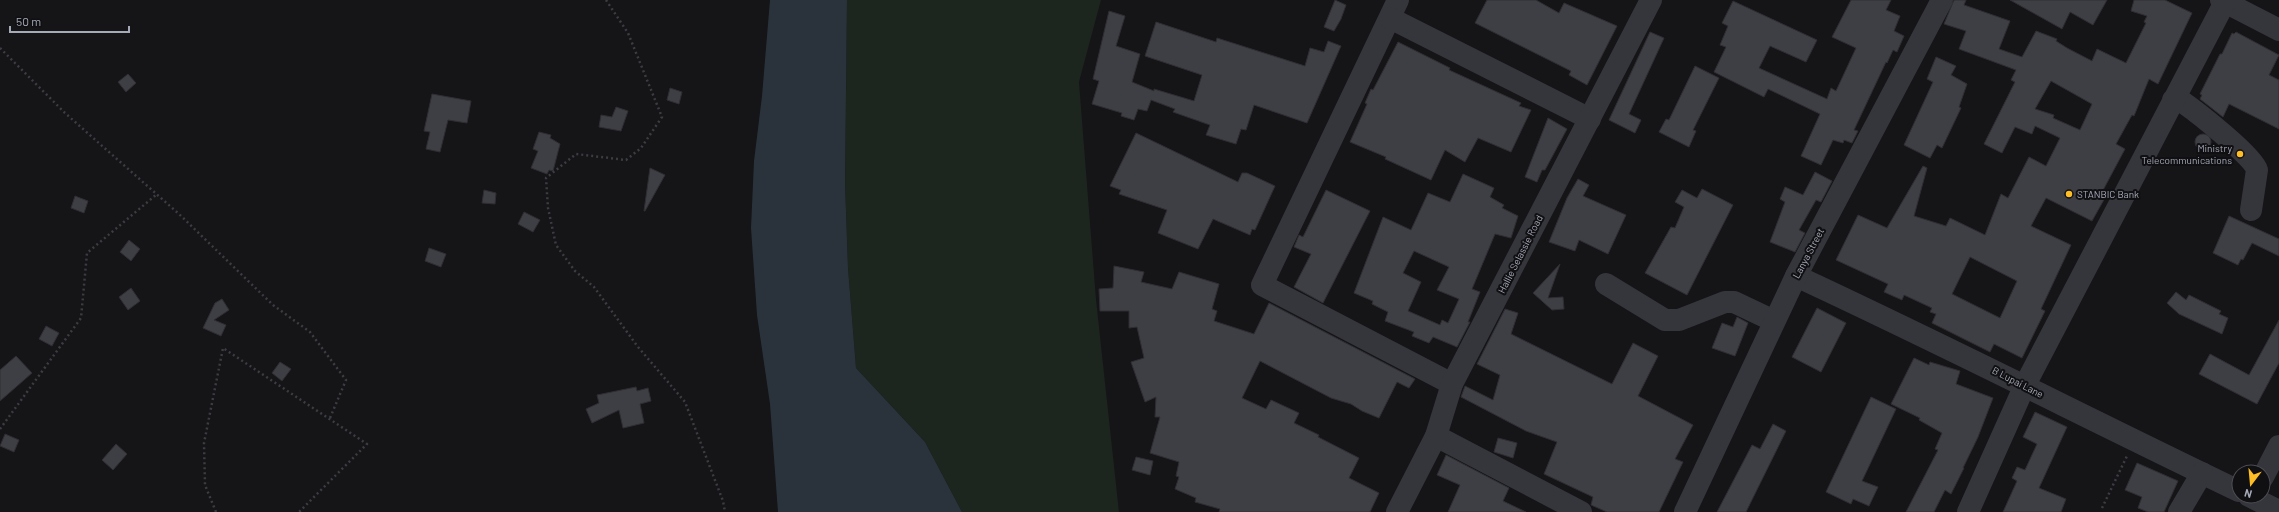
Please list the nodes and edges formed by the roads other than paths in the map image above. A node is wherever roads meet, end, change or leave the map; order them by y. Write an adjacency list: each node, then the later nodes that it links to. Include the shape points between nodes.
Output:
1 (1651, 0): 7 (street, Hallie Selassie Road)
2 (1942, 0): 9 (street, Lanya Street)
3 (2224, 1): 5 (street); 6 (street)
4 (1394, 9): 7 (street); 12 (street, via 1262,285)
5 (2279, 30)
6 (2172, 100): 8 (street, via 2183,103 2229,138 2255,164); 13 (street)
7 (1590, 119): 12 (street, Hallie Selassie Road)
8 (2251, 210)
9 (1796, 276): 11 (street, Lanya Street); 13 (street, B Lupai Lane)
10 (1606, 284): 11 (street, via 1665,320 1679,320 1725,302 1734,302)
11 (1774, 321): 23 (street, Lanya Street)
12 (1452, 384): 14 (street, Hallie Selassie Road)
13 (2025, 385): 17 (street, B Lupai Lane); 24 (street)
14 (1436, 436): 21 (street, Hallie Selassie Road); 22 (street)
15 (2279, 446): 16 (street)
16 (2270, 464)
17 (2202, 473): 18 (street, B Lupai Lane); 25 (street)
18 (2231, 487)
19 (2266, 504): 20 (street, B Lupai Lane)
20 (2279, 511)
21 (1397, 512)
22 (1581, 512)
23 (1685, 512)
24 (1968, 512)
25 (2179, 512)

